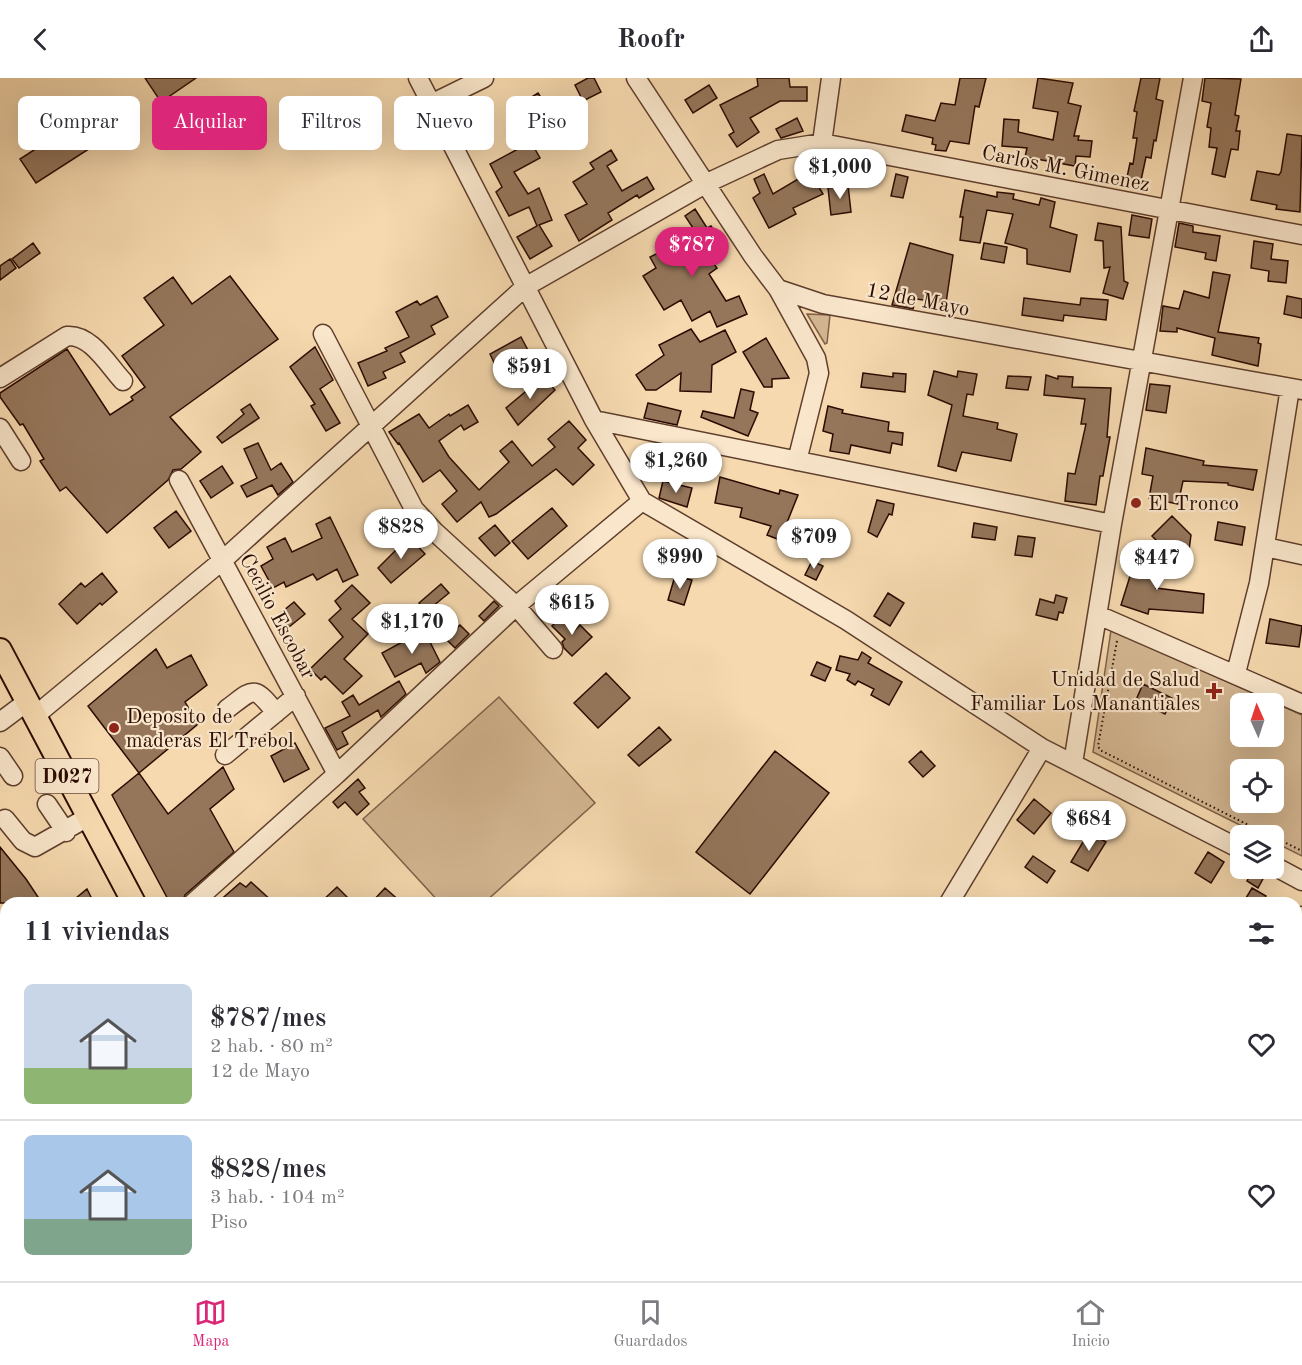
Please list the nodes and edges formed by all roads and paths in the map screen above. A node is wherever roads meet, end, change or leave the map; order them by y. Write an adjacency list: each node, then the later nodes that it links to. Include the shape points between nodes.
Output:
1 (418, 78): 6 (street)
2 (484, 78): 7 (street)
3 (636, 78): 10 (street)
4 (831, 78): 8 (street)
5 (1193, 78): 11 (street)
6 (427, 96)
7 (447, 96)
8 (822, 143): 10 (street, via 778,150); 11 (street, Carlos M. Gimenez)
9 (455, 150): 13 (street)
10 (707, 183): 13 (street); 14 (street)
11 (1169, 211): 12 (street, Carlos M. Gimenez); 16 (street)
12 (1302, 235)
13 (525, 287): 20 (street); 21 (street)
14 (778, 290): 16 (street, 12 de Mayo, via 823,304); 24 (street, via 816,358 819,374)
15 (323, 334): 21 (street)
16 (1142, 363): 19 (street, 12 de Mayo); 27 (street)
17 (0, 378): 18 (street, via 67,336 76,335 85,339)
18 (123, 381)
19 (1296, 389): 28 (street)
20 (594, 420): 24 (street); 26 (street)
21 (370, 427): 30 (street); 31 (street, via 414,509)
22 (0, 428): 23 (street)
23 (21, 460)
24 (797, 460): 27 (street)
25 (179, 480): 30 (street, Cecilio Escobar)
26 (642, 501): 31 (street); 43 (street, via 846,620)
27 (1112, 524): 32 (street)
28 (1265, 547): 29 (street); 36 (street)
29 (1302, 555)
30 (223, 560): 37 (street, Cecilio Escobar); 39 (street)
31 (516, 606): 34 (street); 47 (street)
32 (1098, 615): 36 (street); 46 (street)
33 (1121, 639): 52 (path, via 1117,642 1100,750)
34 (554, 649)
35 (0, 650): 39 (main road, D027)
36 (1236, 673): 38 (street)
37 (296, 696): 41 (street); 47 (street, Cecilio Escobar)
38 (1302, 704)
39 (32, 708): 42 (street); 50 (main road, D027)
40 (227, 709): 41 (street, via 255,692 261,693)
41 (276, 713): 44 (street)
42 (0, 722)
43 (1042, 748): 46 (street); 61 (street)
44 (225, 755)
45 (0, 757): 48 (street)
46 (1073, 763): 55 (street)
47 (337, 774): 60 (street)
48 (13, 776)
49 (47, 804): 53 (street)
50 (88, 817): 53 (street); 59 (main road, D027)
51 (5, 819): 53 (street, via 23,841 35,847)
52 (1250, 825)
53 (66, 832)
54 (1284, 842): 56 (path)
55 (1230, 844)
56 (1302, 851)
57 (1284, 871): 58 (street)
58 (1302, 881)
59 (131, 897)
60 (200, 897)
61 (953, 897)

